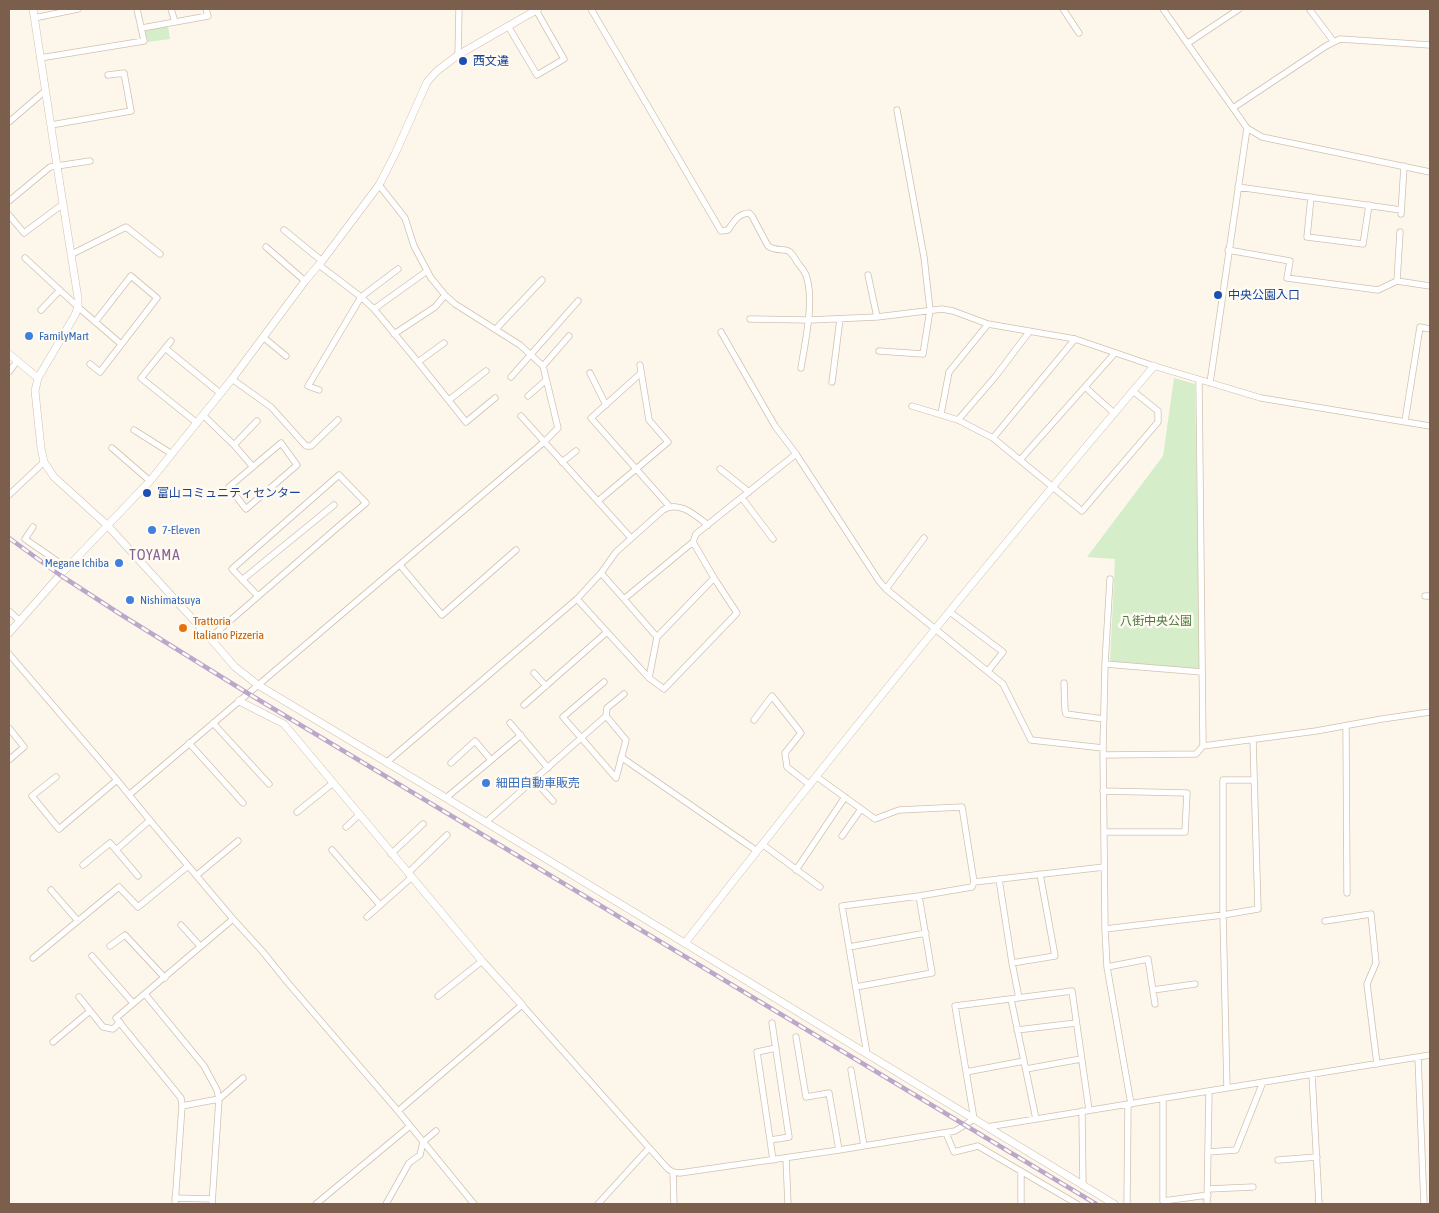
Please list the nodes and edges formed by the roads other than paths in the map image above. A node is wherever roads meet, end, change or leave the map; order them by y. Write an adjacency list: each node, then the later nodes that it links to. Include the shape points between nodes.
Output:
1 (33, 9): 13 (street)
2 (78, 9): 13 (street)
3 (138, 9): 16 (street)
4 (171, 9): 14 (street)
5 (206, 9): 14 (street, via 208,16)
6 (459, 9): 21 (street)
7 (537, 9): 15 (street); 15 (street, via 564,59 537,76)
8 (592, 9): 67 (street, via 721,231 728,230 737,217 749,214 768,246 786,250 794,256 806,274)
9 (1063, 9): 17 (street)
10 (1163, 9): 19 (street)
11 (1239, 9): 19 (street)
12 (1311, 9): 18 (street)
13 (34, 18): 22 (street)
14 (175, 22): 16 (street)
15 (508, 26): 21 (street)
16 (142, 28): 22 (street, via 144,41)
17 (1079, 33)
18 (1334, 42): 20 (street, via 1340,39); 25 (street)
19 (1188, 43): 25 (street)
20 (1430, 45)
21 (458, 55): 34 (street, via 426,82)
22 (40, 58): 24 (street)
23 (108, 75): 28 (street, via 124,73 131,111)
24 (45, 91): 27 (street); 28 (street)
25 (1234, 108): 29 (street)
26 (897, 110): 63 (street, via 924,257)
27 (9, 122)
28 (50, 125): 31 (street)
29 (1247, 128): 32 (street, via 1262,137); 35 (street)
30 (90, 161): 31 (street)
31 (56, 166): 37 (street); 38 (street)
32 (1404, 166): 33 (street); 39 (street, via 1401,212)
33 (1430, 172)
34 (380, 185): 48 (street); 50 (street, via 405,218)
35 (1238, 187): 36 (street); 44 (street)
36 (1312, 197): 39 (street); 39 (street, via 1306,237 1363,244)
37 (9, 201)
38 (63, 204): 40 (street, via 24,233); 45 (street)
39 (1369, 205)
40 (9, 215)
41 (284, 230): 48 (street)
42 (1400, 232): 54 (street)
43 (266, 247): 53 (street)
44 (1228, 250): 54 (street, via 1290,260 1287,278 1378,290); 104 (street)
45 (72, 254): 46 (street, via 126,228); 60 (street)
46 (160, 254)
47 (25, 258): 56 (street)
48 (320, 263): 53 (street); 58 (street)
49 (398, 269): 58 (street)
50 (426, 271): 57 (street); 61 (street)
51 (868, 275): 64 (street)
52 (542, 280): 71 (street)
53 (305, 281): 76 (street)
54 (1397, 281): 55 (street)
55 (1430, 286)
56 (60, 290): 60 (street); 62 (street)
57 (445, 295): 71 (street); 74 (street, via 435,306)
58 (361, 297): 61 (street); 106 (street, via 308,386)
59 (578, 301): 85 (street)
60 (78, 307): 68 (street); 99 (street)
61 (374, 309): 74 (street)
62 (41, 310)
63 (930, 310): 64 (street); 69 (street, via 953,311); 82 (street, via 923,354)
64 (877, 317): 66 (street)
65 (750, 319): 67 (street)
66 (840, 319): 67 (street); 103 (street)
67 (809, 320): 93 (street)
68 (95, 322): 80 (street); 80 (street, via 131,276 157,298)
69 (988, 324): 73 (street); 115 (street, via 949,372)
70 (1430, 329): 121 (street, via 1420,327)
71 (496, 330): 85 (street)
72 (722, 332): 131 (street, via 775,426)
73 (1030, 332): 77 (street); 119 (street)
74 (394, 334): 88 (street)
75 (569, 336): 90 (street)
76 (263, 337): 86 (street); 100 (street)
77 (1075, 339): 83 (street); 125 (street)
78 (171, 341): 81 (street)
79 (444, 343): 88 (street)
80 (121, 344): 89 (street, via 100,372)
81 (165, 348): 108 (street); 122 (street, via 141,378)
82 (879, 351)
83 (1115, 353): 92 (street); 105 (street)
84 (9, 354): 87 (street)
85 (530, 355): 90 (street); 98 (street)
86 (286, 356)
87 (17, 361): 94 (street); 99 (street)
88 (418, 362): 111 (street)
89 (90, 364)
90 (543, 366): 101 (street)
91 (640, 366): 97 (street)
92 (1154, 366): 102 (street); 107 (street)
93 (801, 368)
94 (9, 372)
95 (486, 372): 111 (street)
96 (590, 373): 112 (street)
97 (642, 373): 112 (street); 137 (street, via 649,420 668,442)
98 (510, 377)
99 (38, 378): 133 (street, via 35,391)
100 (232, 379): 108 (street); 118 (street, via 271,407 306,446 311,446)
101 (546, 380): 109 (street); 126 (street, via 558,428)
102 (1198, 380): 104 (street); 175 (street)
103 (832, 382)
104 (1210, 383): 121 (street, via 1261,398)
105 (1085, 387): 114 (street); 132 (street)
106 (319, 390)
107 (1132, 392): 114 (street); 139 (street, via 1158,412 1158,422 1082,511)
108 (220, 393): 116 (street)
109 (528, 396)
110 (495, 398): 111 (street, via 466,422)
111 (449, 400)
112 (606, 405): 137 (street, via 591,418)
113 (912, 406): 115 (street)
114 (1114, 413): 139 (street)
115 (941, 414): 119 (street)
116 (203, 415): 122 (street); 127 (street)
117 (521, 416): 126 (street)
118 (338, 420)
119 (958, 420): 125 (street)
120 (256, 421): 127 (street)
121 (1405, 421): 123 (street)
122 (197, 423): 130 (street)
123 (1430, 426)
124 (134, 430): 130 (street)
125 (993, 438): 132 (street)
126 (544, 442): 134 (street); 154 (street)
127 (234, 445): 135 (street)
128 (112, 448): 138 (street)
129 (576, 451): 134 (street)
130 (172, 454): 138 (street)
131 (796, 454): 140 (street); 160 (street)
132 (1020, 460): 139 (street)
133 (44, 462): 141 (street); 147 (street, via 54,477)
134 (562, 462): 143 (street)
135 (253, 467): 135 (street, via 229,487 246,509 297,465 280,443)
136 (720, 469): 140 (street)
137 (637, 470): 143 (street); 145 (street)
138 (150, 481): 147 (street)
139 (1053, 487): 165 (street)
140 (749, 492): 142 (street)
141 (9, 495)
142 (742, 498): 146 (street); 151 (street)
143 (598, 501): 149 (street)
144 (334, 505): 159 (street)
145 (668, 506): 146 (street, via 690,511); 149 (street)
146 (708, 524): 152 (street, via 696,534)
147 (108, 526): 155 (street); 171 (street)
148 (33, 527): 155 (street, via 26,539)
149 (631, 538): 156 (street)
150 (924, 538): 160 (street)
151 (773, 539)
152 (693, 542): 157 (street); 163 (street)
153 (516, 550): 154 (street, via 442,615)
154 (400, 565): 180 (street)
155 (67, 568): 166 (street)
156 (601, 573): 162 (street); 163 (street)
157 (714, 578): 170 (street); 177 (street, via 737,613 664,689)
158 (1110, 579): 173 (street)
159 (242, 580): 161 (street); 161 (street, via 232,569 339,475 366,503)
160 (886, 589): 167 (street)
161 (258, 596): 171 (street)
162 (577, 599): 168 (street); 202 (street)
163 (624, 599): 170 (street)
164 (9, 611): 166 (street)
165 (950, 612): 167 (street); 174 (street, via 1002,652)
166 (20, 621): 169 (street)
167 (935, 630): 174 (street); 206 (street)
168 (607, 632): 177 (street); 181 (street)
169 (9, 634)
170 (657, 637): 177 (street)
171 (210, 638): 180 (street, via 235,667)
172 (9, 654): 207 (street)
173 (1105, 664): 175 (street); 187 (street)
174 (988, 671): 198 (street, via 1003,684 1031,740)
175 (1202, 672): 197 (street)
176 (534, 673): 181 (street)
177 (649, 678)
178 (604, 682): 194 (street, via 563,717)
179 (1064, 683): 187 (street, via 1066,714)
180 (258, 685): 183 (street); 202 (street)
181 (546, 686): 184 (street)
182 (624, 694): 186 (street, via 607,708)
183 (239, 701): 189 (street); 210 (street, via 284,724)
184 (524, 705)
185 (1430, 712): 191 (street)
186 (606, 716): 194 (street); 199 (street, via 626,740)
187 (1104, 719): 198 (street)
188 (754, 720): 212 (street, via 772,696 801,733 786,753 787,767)
189 (213, 722): 196 (street); 211 (street)
190 (510, 723): 193 (street)
191 (1346, 726): 195 (street); 247 (street)
192 (9, 728): 200 (street, via 24,747)
193 (521, 736): 201 (street); 204 (street)
194 (581, 738): 199 (street, via 616,778); 204 (street)
195 (1253, 740): 197 (street); 209 (street)
196 (189, 743): 214 (street); 218 (street)
197 (1203, 746): 198 (street, via 1196,754)
198 (1103, 752): 213 (street)
199 (621, 757): 233 (street)
200 (9, 760)
201 (491, 760): 203 (street, via 475,741); 216 (street)
202 (387, 762): 216 (street)
203 (451, 763)
204 (548, 768): 208 (street)
205 (56, 777): 207 (street, via 32,796 59,829)
206 (817, 777): 212 (street); 215 (street)
207 (117, 780): 214 (street)
208 (534, 780): 217 (street); 223 (street)
209 (1254, 780): 250 (street, via 1258,909); 250 (street, via 1222,780)
210 (333, 783): 220 (street); 221 (street)
211 (269, 784)
212 (810, 785): 230 (street)
213 (1103, 791): 226 (street); 226 (street, via 1187,792 1185,832)
214 (130, 794): 222 (street)
215 (845, 797): 219 (street); 238 (street)
216 (446, 798): 223 (street)
217 (553, 801)
218 (243, 803)
219 (861, 809): 228 (street); 244 (street, via 875,819 899,810 962,807)
220 (296, 812)
221 (360, 815): 225 (street); 234 (street)
222 (150, 820): 231 (street); 236 (street)
223 (486, 822): 258 (street)
224 (423, 824): 234 (street)
225 (346, 827)
226 (1104, 832): 237 (street)
227 (447, 835): 241 (street)
228 (842, 836)
229 (238, 841): 240 (street)
230 (762, 844): 233 (street); 238 (street)
231 (116, 850): 235 (street, via 110,843); 242 (street)
232 (332, 850): 249 (street)
233 (756, 850): 258 (street)
234 (391, 854): 241 (street)
235 (83, 865)
236 (188, 866): 240 (street); 253 (street, via 138,906 119,887)
237 (1104, 867): 239 (street); 256 (street)
238 (796, 870): 245 (street)
239 (1040, 874): 243 (street); 265 (street, via 1055,956)
240 (197, 875): 252 (street)
241 (410, 875): 249 (street); 264 (street)
242 (138, 876)
243 (999, 879): 244 (street); 265 (street)
244 (974, 882): 248 (street, via 972,887)
245 (820, 887)
246 (51, 890): 253 (street)
247 (1347, 893)
248 (920, 896): 257 (street); 261 (street, via 842,906)
249 (380, 905): 251 (street)
250 (1223, 915): 256 (street); 299 (street)
251 (367, 917)
252 (233, 919): 260 (street); 306 (street)
253 (78, 921): 263 (street)
254 (1325, 921): 292 (street, via 1371,914 1376,964 1367,984)
255 (181, 925): 260 (street)
256 (1105, 929): 266 (street)
257 (926, 933): 261 (street); 269 (street, via 932,973)
258 (685, 943): 287 (street)
259 (110, 946): 267 (street, via 125,934)
260 (200, 946): 267 (street)
261 (849, 947): 269 (street)
262 (92, 956): 276 (street)
263 (33, 958)
264 (482, 961): 272 (street); 278 (street)
265 (1012, 963): 274 (street)
266 (1107, 967): 270 (street, via 1148,960); 303 (street)
267 (164, 978): 271 (street)
268 (1195, 984): 270 (street)
269 (856, 987): 287 (street)
270 (1153, 990): 277 (street)
271 (145, 994): 276 (street); 302 (street, via 204,1066)
272 (438, 996)
273 (79, 997): 279 (street)
274 (1019, 998): 275 (street); 282 (street, via 1072,991)
275 (1011, 999): 283 (street); 295 (street, via 955,1006)
276 (134, 1003): 280 (street, via 116,1018)
277 (1155, 1004)
278 (522, 1005): 306 (street); 317 (street)
279 (90, 1011): 280 (street, via 103,1027 113,1029); 285 (street)
280 (120, 1022): 304 (street, via 181,1098)
281 (772, 1023): 286 (street)
282 (1076, 1023): 283 (street); 290 (street)
283 (1017, 1030): 291 (street)
284 (796, 1037): 318 (street, via 806,1097 829,1093)
285 (53, 1042)
286 (776, 1048): 314 (street, via 757,1052); 314 (street, via 790,1137)
287 (867, 1054): 308 (street)
288 (1430, 1055): 289 (street)
289 (1418, 1057): 292 (street); 343 (street)
290 (1081, 1059): 294 (street); 305 (street)
291 (1024, 1061): 294 (street); 295 (street)
292 (1377, 1064): 296 (street)
293 (851, 1070): 316 (street)
294 (1026, 1070): 309 (street)
295 (966, 1072): 308 (street)
296 (1312, 1074): 298 (street); 320 (street)
297 (243, 1078): 302 (street)
298 (1263, 1082): 299 (street); 319 (street, via 1236,1150)
299 (1227, 1088): 300 (street)
300 (1209, 1091): 301 (street); 319 (street)
301 (1163, 1098): 303 (street); 328 (street, via 1164,1201)
302 (220, 1099): 304 (street); 330 (street)
303 (1129, 1104): 305 (street); 340 (street)
304 (182, 1106): 329 (street)
305 (1089, 1110): 307 (street)
306 (398, 1111): 310 (street)
307 (1082, 1112): 309 (street); 326 (street)
308 (974, 1119): 311 (street); 313 (street)
309 (1036, 1119): 311 (street)
310 (410, 1126): 315 (street); 331 (street)
311 (987, 1127): 326 (street)
312 (436, 1131): 315 (street)
313 (946, 1133): 316 (street); 324 (street, via 954,1152 978,1146)
314 (771, 1140): 322 (street)
315 (424, 1142): 332 (street, via 420,1155 408,1163); 333 (street)
316 (864, 1146): 318 (street)
317 (649, 1148): 325 (street); 334 (street)
318 (839, 1150): 321 (street)
319 (1208, 1152): 328 (street)
320 (1317, 1157): 323 (street); 342 (street)
321 (786, 1158): 322 (street); 336 (street)
322 (774, 1160): 325 (street)
323 (1278, 1160)
324 (1021, 1171): 337 (street); 338 (street)
325 (672, 1172): 335 (street)
326 (1083, 1186): 339 (street)
327 (1253, 1187): 328 (street)
328 (1208, 1192): 341 (street)
329 (175, 1201): 330 (street)
330 (212, 1202)
331 (316, 1204)
332 (386, 1204)
333 (474, 1204)
334 (598, 1204)
335 (674, 1204)
336 (788, 1204)
337 (1021, 1204)
338 (1077, 1204)
339 (1114, 1204)
340 (1127, 1204)
341 (1208, 1204)
342 (1318, 1204)
343 (1424, 1204)

